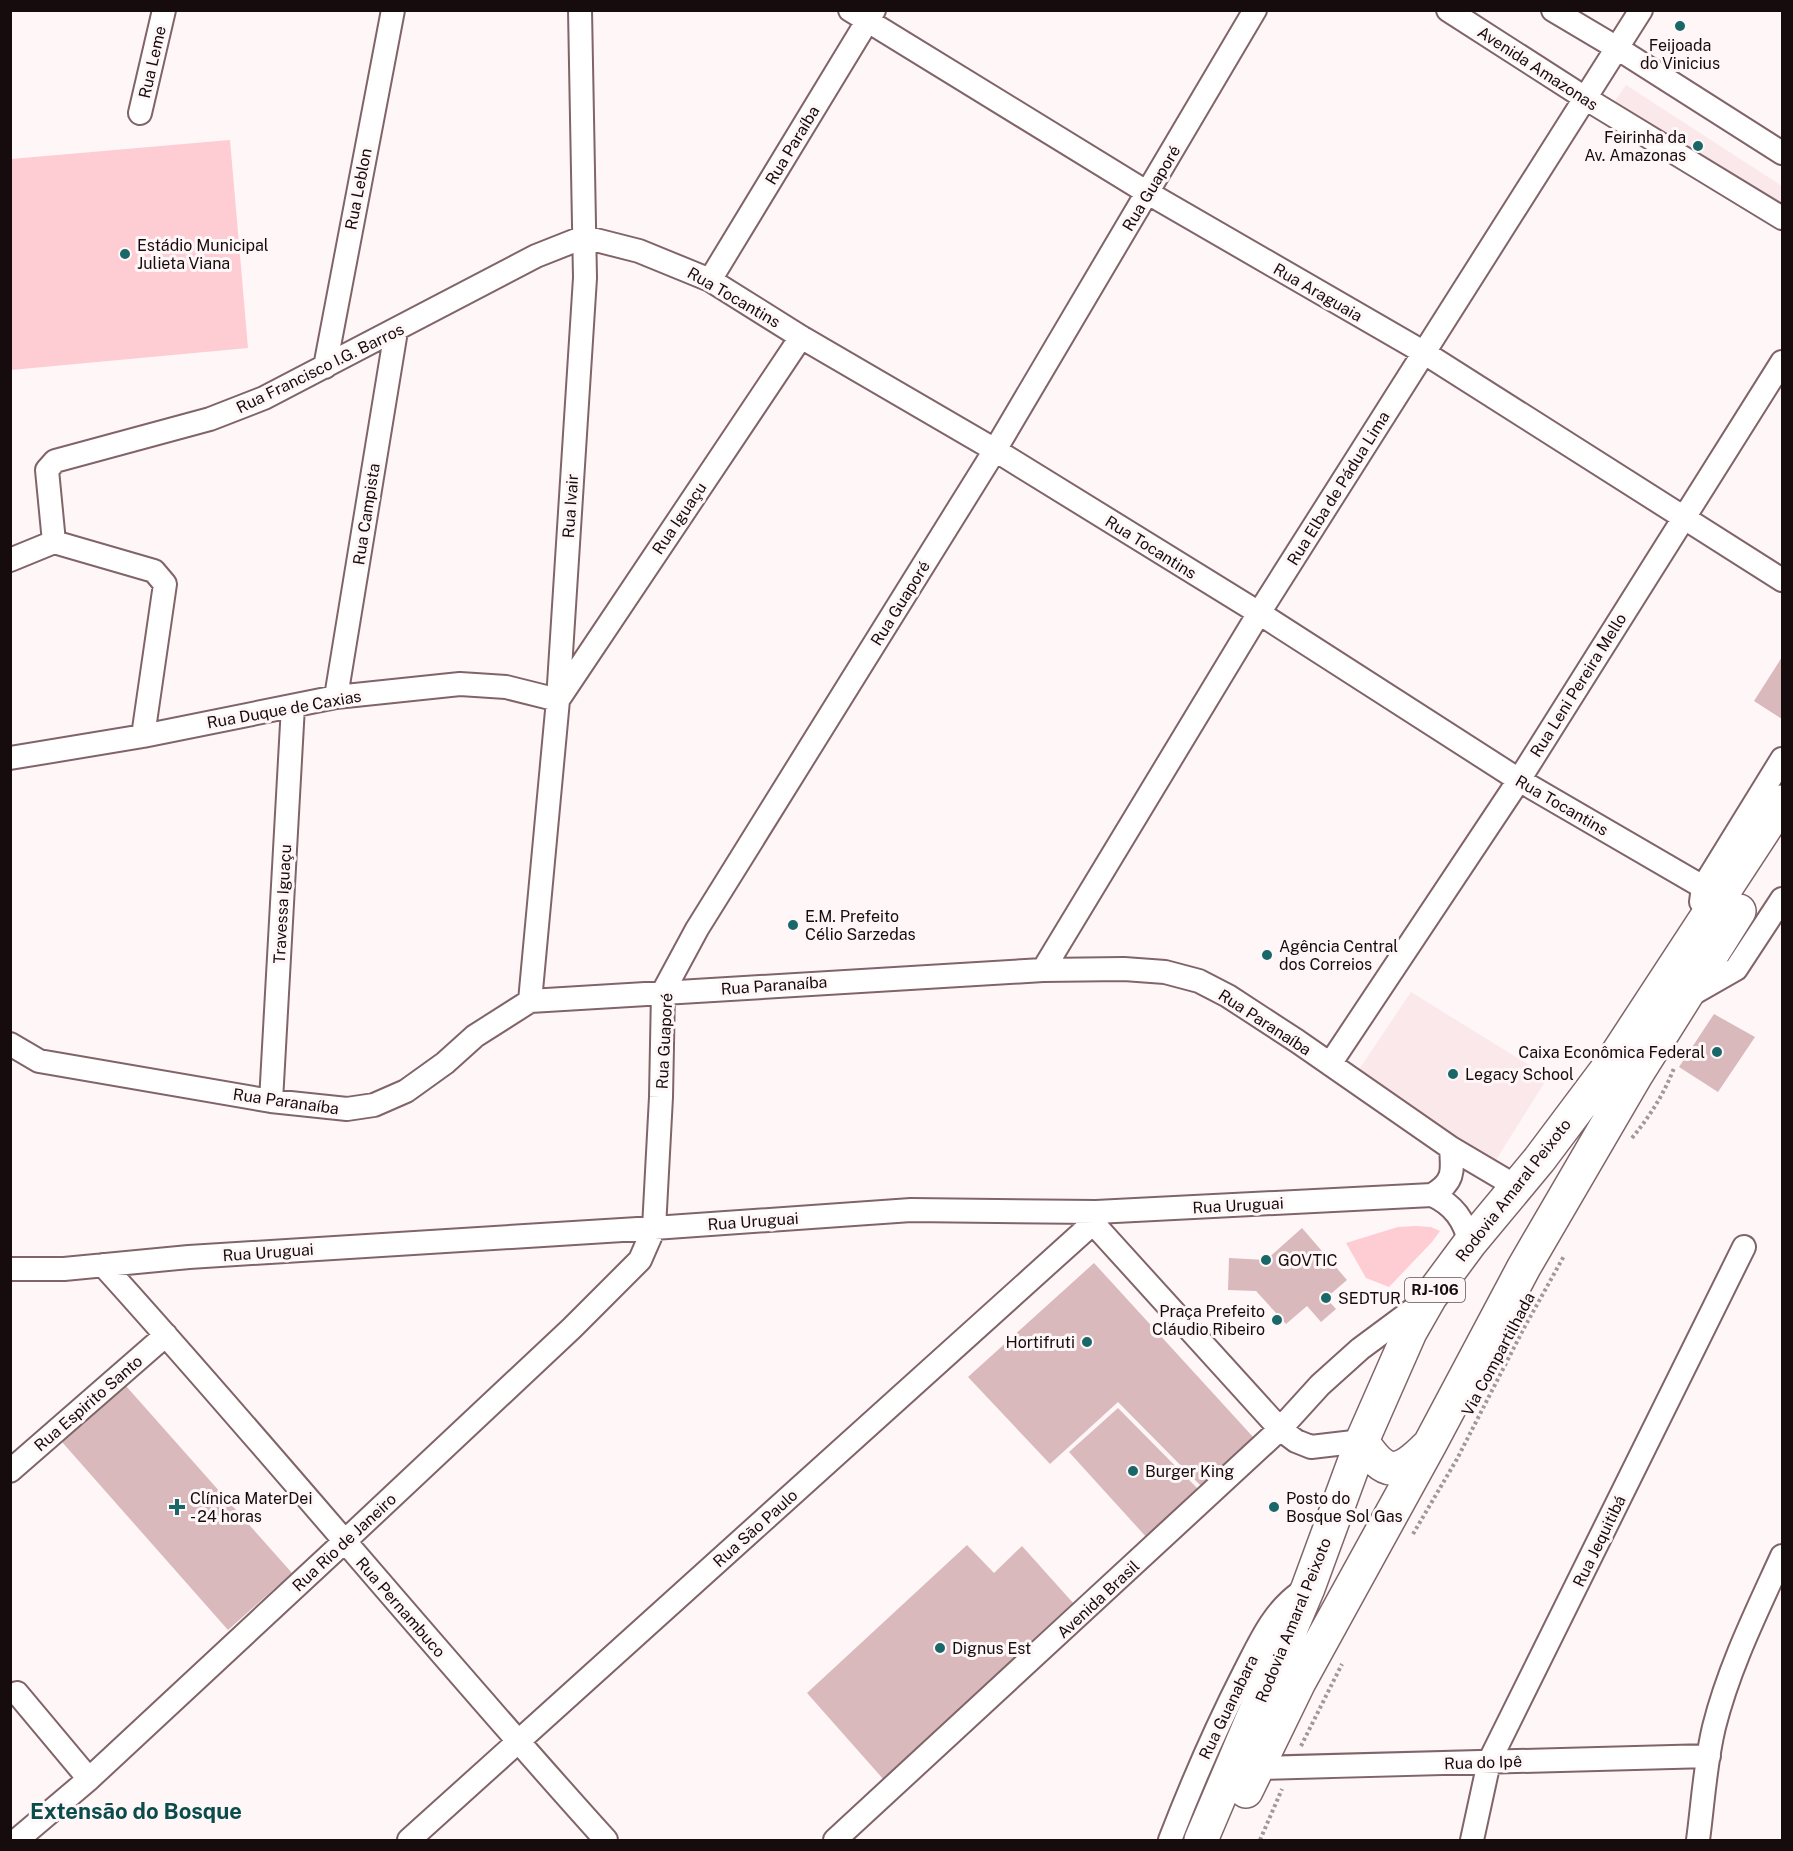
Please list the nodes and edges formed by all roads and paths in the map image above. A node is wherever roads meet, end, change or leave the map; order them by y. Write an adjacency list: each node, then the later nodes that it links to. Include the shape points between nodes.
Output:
1 (164, 10): 11 (street, Rua Leme)
2 (393, 10): 21 (street, Rua Leblon)
3 (580, 10): 15 (street, Rua Ivair)
4 (1255, 10): 13 (street, Rua Guaporé)
5 (1448, 10): 10 (street, Avenida Amazonas)
6 (1553, 10): 9 (street)
7 (1641, 10): 9 (street, Rua Elba de Pádua Lima)
8 (864, 14): 13 (street, Rua Araguaia); 16 (street, Rua Paraíba)
9 (1617, 48): 10 (street, Rua Elba de Pádua Lima); 12 (street)
10 (1585, 98): 14 (street, Avenida Amazonas); 19 (street, Rua Elba de Pádua Lima)
11 (140, 113)
12 (1782, 153)
13 (1148, 193): 19 (street, Rua Araguaia); 22 (street, Rua Guaporé)
14 (1782, 219)
15 (584, 237): 16 (street, Rua Tocantins, via 639,250); 17 (street, Rua Francisco I.G. Barros, via 536,256); 29 (street, Rua Ivair)
16 (710, 280): 18 (street, Rua Tocantins)
17 (396, 331): 21 (street, Rua Francisco I.G. Barros); 28 (street, Rua Campista)
18 (801, 337): 22 (street, Rua Tocantins); 29 (street, Rua Iguaçu)
19 (1423, 352): 23 (street, Rua Araguaia); 27 (street, Rua Elba de Pádua Lima)
20 (1782, 362): 23 (street, Rua Leni Pereira Mello)
21 (325, 367): 24 (street, Rua Francisco I.G. Barros, via 264,398 210,419 55,461 47,470)
22 (995, 450): 27 (street, Rua Tocantins); 42 (street, Rua Guaporé, via 703,919)
23 (1683, 517): 26 (street, Rua Araguaia); 34 (street, Rua Leni Pereira Mello)
24 (54, 543): 25 (street); 31 (street, via 154,571 165,584)
25 (10, 560)
26 (1782, 579)
27 (1259, 614): 34 (street, Rua Tocantins); 41 (street, Rua Elba de Pádua Lima)
28 (336, 697): 29 (street, Rua Duque de Caxias, via 460,684 506,687); 30 (street, Rua Duque de Caxias)
29 (558, 699): 44 (street, Rua Ivair)
30 (293, 706): 31 (street, Rua Duque de Caxias); 48 (street, Travessa Iguaçu)
31 (143, 736): 32 (street, Rua Duque de Caxias)
32 (10, 758)
33 (1782, 759): 37 (street)
34 (1519, 780): 37 (street, Rua Tocantins); 46 (street, Rua Leni Pereira Mello)
35 (1782, 802): 40 (highway, Rodovia Amaral Peixoto / RJ-106)
36 (1782, 843): 43 (highway, Rodovia Amaral Peixoto)
37 (1703, 887): 40 (street)
38 (1782, 899): 39 (street)
39 (1775, 927): 43 (street, via 1736,969)
40 (1696, 935): 51 (highway, Rodovia Amaral Peixoto / RJ-106, via 1608,1068)
41 (1043, 970): 42 (street, Rua Paranaíba); 46 (street, Rua Paranaíba, via 1124,969 1165,972 1199,981)
42 (663, 992): 44 (street, Rua Paranaíba); 54 (street, Rua Guaporé)
43 (1683, 999): 59 (highway, Rodovia Amaral Peixoto)
44 (530, 1001): 48 (street, Rua Paranaíba, via 476,1036 406,1092 374,1105 348,1109)
45 (10, 1044): 48 (street, Rua Paranaíba, via 39,1061)
46 (1330, 1064): 50 (street, Rua Paranaíba)
47 (1674, 1067): 49 (path, via 1652,1113)
48 (271, 1101)
49 (1628, 1143)
50 (1451, 1148): 51 (street, Rua Paranaíba); 52 (street, via 1452,1173)
51 (1517, 1187): 55 (highway, Rodovia Amaral Peixoto / RJ-106); 59 (highway, via 1534,1232)
52 (1432, 1195): 53 (street, Rua Uruguai); 55 (street, via 1444,1200 1458,1215)
53 (1094, 1218): 54 (street, Rua Uruguai, via 911,1210); 63 (street); 73 (street, Rua São Paulo)
54 (654, 1228): 58 (street, Rua Uruguai); 68 (street, Rua Rio de Janeiro, via 640,1260)
55 (1470, 1243): 61 (highway, Rodovia Amaral Peixoto / RJ-106)
56 (1744, 1247): 75 (street, Rua Jequitibá)
57 (1568, 1249): 67 (path, Via Compartilhada)
58 (103, 1265): 60 (street, Rua Uruguai); 62 (street, Rua Pernambuco)
59 (1524, 1267): 65 (highway, Rodovia Amaral Peixoto)
60 (10, 1269)
61 (1430, 1298): 63 (street, Avenida Brasil, via 1360,1349); 64 (highway, Rodovia Amaral Peixoto / RJ-106, via 1410,1332)
62 (166, 1335): 66 (street, Rua Espirito Santo); 68 (street, Rua Pernambuco)
63 (1280, 1430): 64 (street, via 1311,1447); 82 (street, Avenida Brasil)
64 (1362, 1441): 65 (highway, via 1372,1457 1390,1468 1412,1462); 70 (highway, Rodovia Amaral Peixoto / RJ-106)
65 (1430, 1444): 76 (highway, Rodovia Amaral Peixoto)
66 (10, 1471)
67 (1410, 1539)
68 (345, 1541): 73 (street, Rua Pernambuco); 78 (street, Rua Rio de Janeiro)
69 (1782, 1556): 74 (street, via 1730,1678)
70 (1308, 1588): 83 (street, Rua Guanabara, via 1283,1607 1266,1631 1194,1778); 84 (highway, Rodovia Amaral Peixoto / RJ-106)
71 (1344, 1660): 77 (path)
72 (17, 1693): 78 (street)
73 (517, 1742): 80 (street, Rua São Paulo); 81 (street, Rua Pernambuco)
74 (1709, 1756): 75 (street, Rua do Ipê); 88 (street)
75 (1489, 1762): 77 (street, Rua do Ipê); 87 (street, Rua Jequitibá)
76 (1256, 1768): 77 (street, Rua do Ipê); 85 (highway, Rodovia Amaral Peixoto)
77 (1290, 1768): 86 (path)
78 (89, 1779): 79 (street, Rua Rio de Janeiro)
79 (17, 1840)
80 (409, 1840)
81 (606, 1840)
82 (835, 1840)
83 (1170, 1840)
84 (1202, 1840)
85 (1226, 1840)
86 (1260, 1840)
87 (1472, 1840)
88 (1698, 1840)

